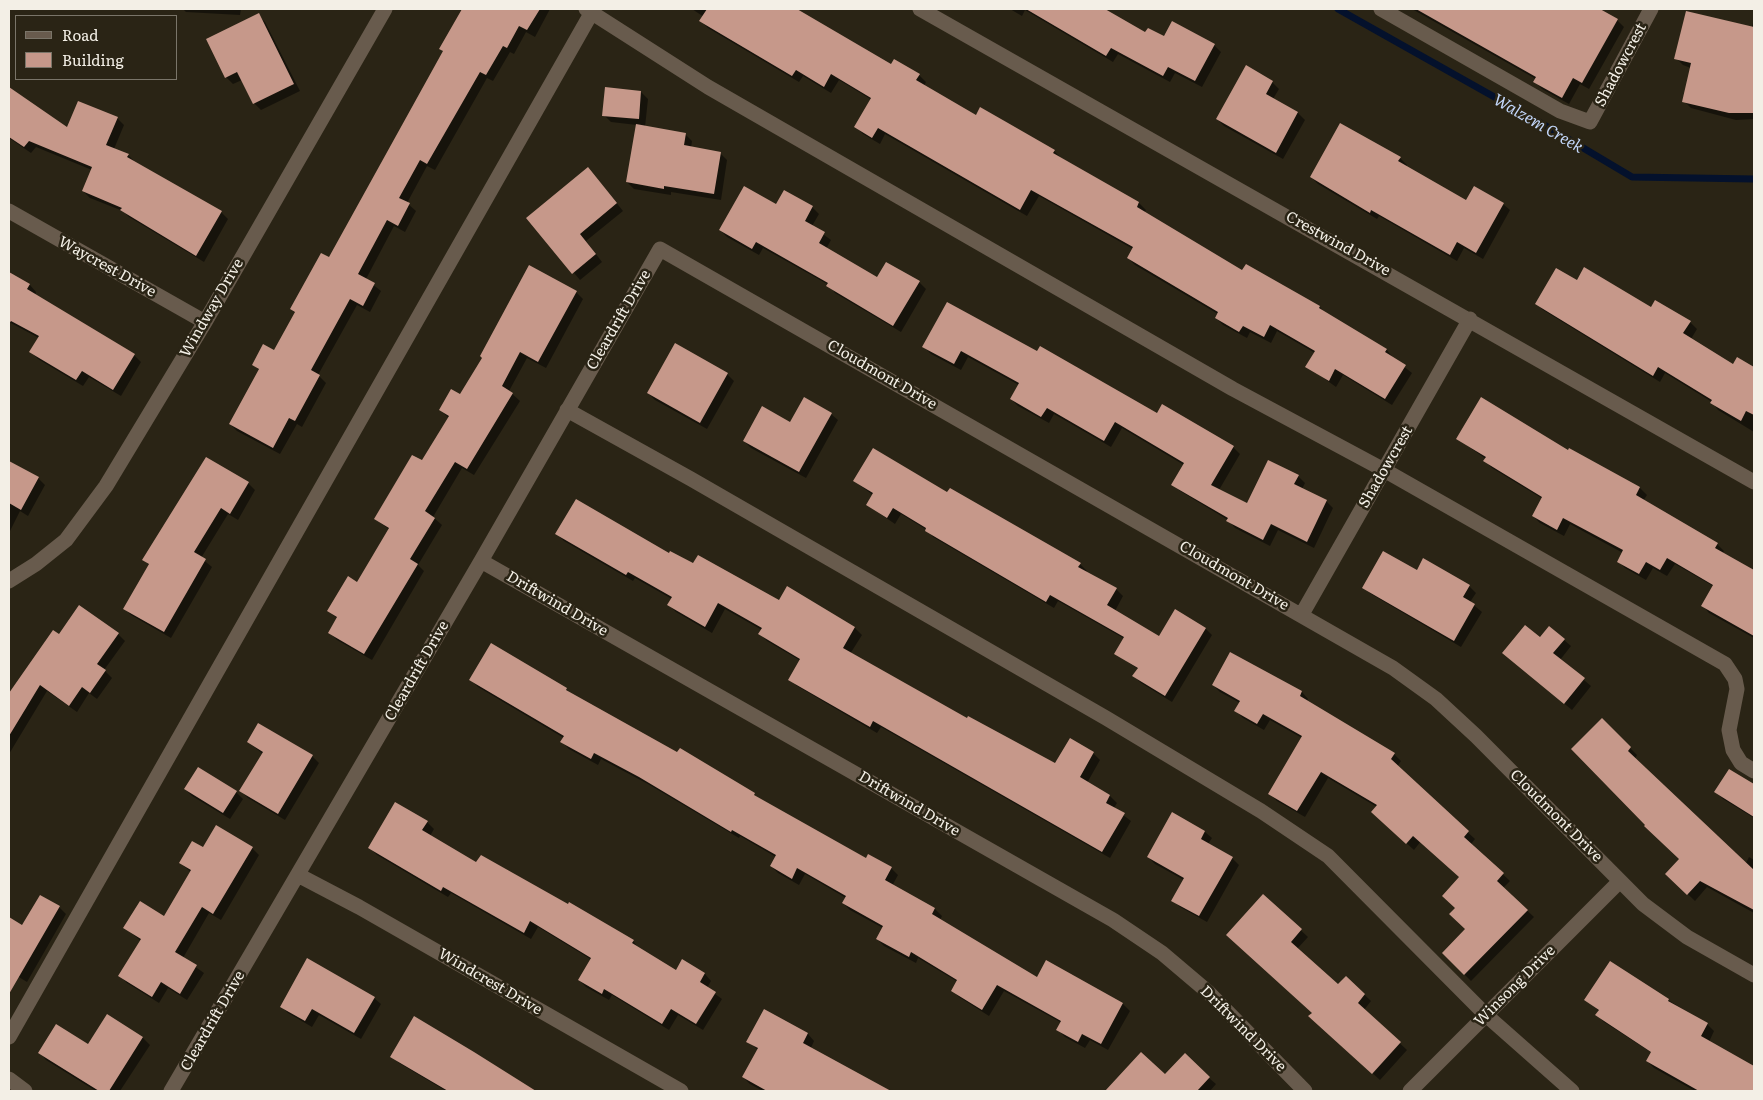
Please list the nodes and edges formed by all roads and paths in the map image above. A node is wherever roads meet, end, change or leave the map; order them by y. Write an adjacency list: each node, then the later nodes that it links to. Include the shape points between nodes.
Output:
1 (385, 9): 9 (street, Windway Drive)
2 (920, 9): 8 (street, Crestwind Drive)
3 (1381, 9): 4 (street, Shadowcrest, via 1560,112 1590,122)
4 (1651, 9)
5 (589, 10): 11 (street, via 708,87 1224,384); 21 (street)
6 (9, 211): 9 (street, Waycrest Drive)
7 (660, 249): 10 (street, Cleardrift Drive); 15 (street, Cloudmont Drive)
8 (1470, 319): 11 (street, Shadowcrest); 12 (street, Crestwind Drive)
9 (205, 322): 14 (street, Windway Drive, via 86,516 66,540)
10 (567, 410): 13 (street, Cleardrift Drive); 20 (street, via 1261,811 1328,856)
11 (1384, 470): 15 (street, Shadowcrest); 16 (street, via 1725,664 1735,679 1737,689 1729,730 1733,750 1741,763)
12 (1754, 482)
13 (481, 560): 17 (street, Cleardrift Drive); 26 (street, Driftwind Drive, via 1113,920 1162,953 1208,992)
14 (9, 581)
15 (1302, 614): 18 (street, Cloudmont Drive, via 1393,668 1436,700)
16 (1754, 771)
17 (298, 875): 24 (street, Cleardrift Drive); 25 (street, Windcrest Drive)
18 (1620, 881): 19 (street, Cloudmont Drive, via 1643,904 1687,937); 20 (street, Winsong Drive)
19 (1754, 975)
20 (1486, 1015): 27 (street, Winsong Drive); 28 (street)
21 (9, 1037)
22 (9, 1080): 23 (street)
23 (25, 1091)
24 (171, 1091)
25 (681, 1091)
26 (1305, 1091)
27 (1410, 1091)
28 (1572, 1091)

